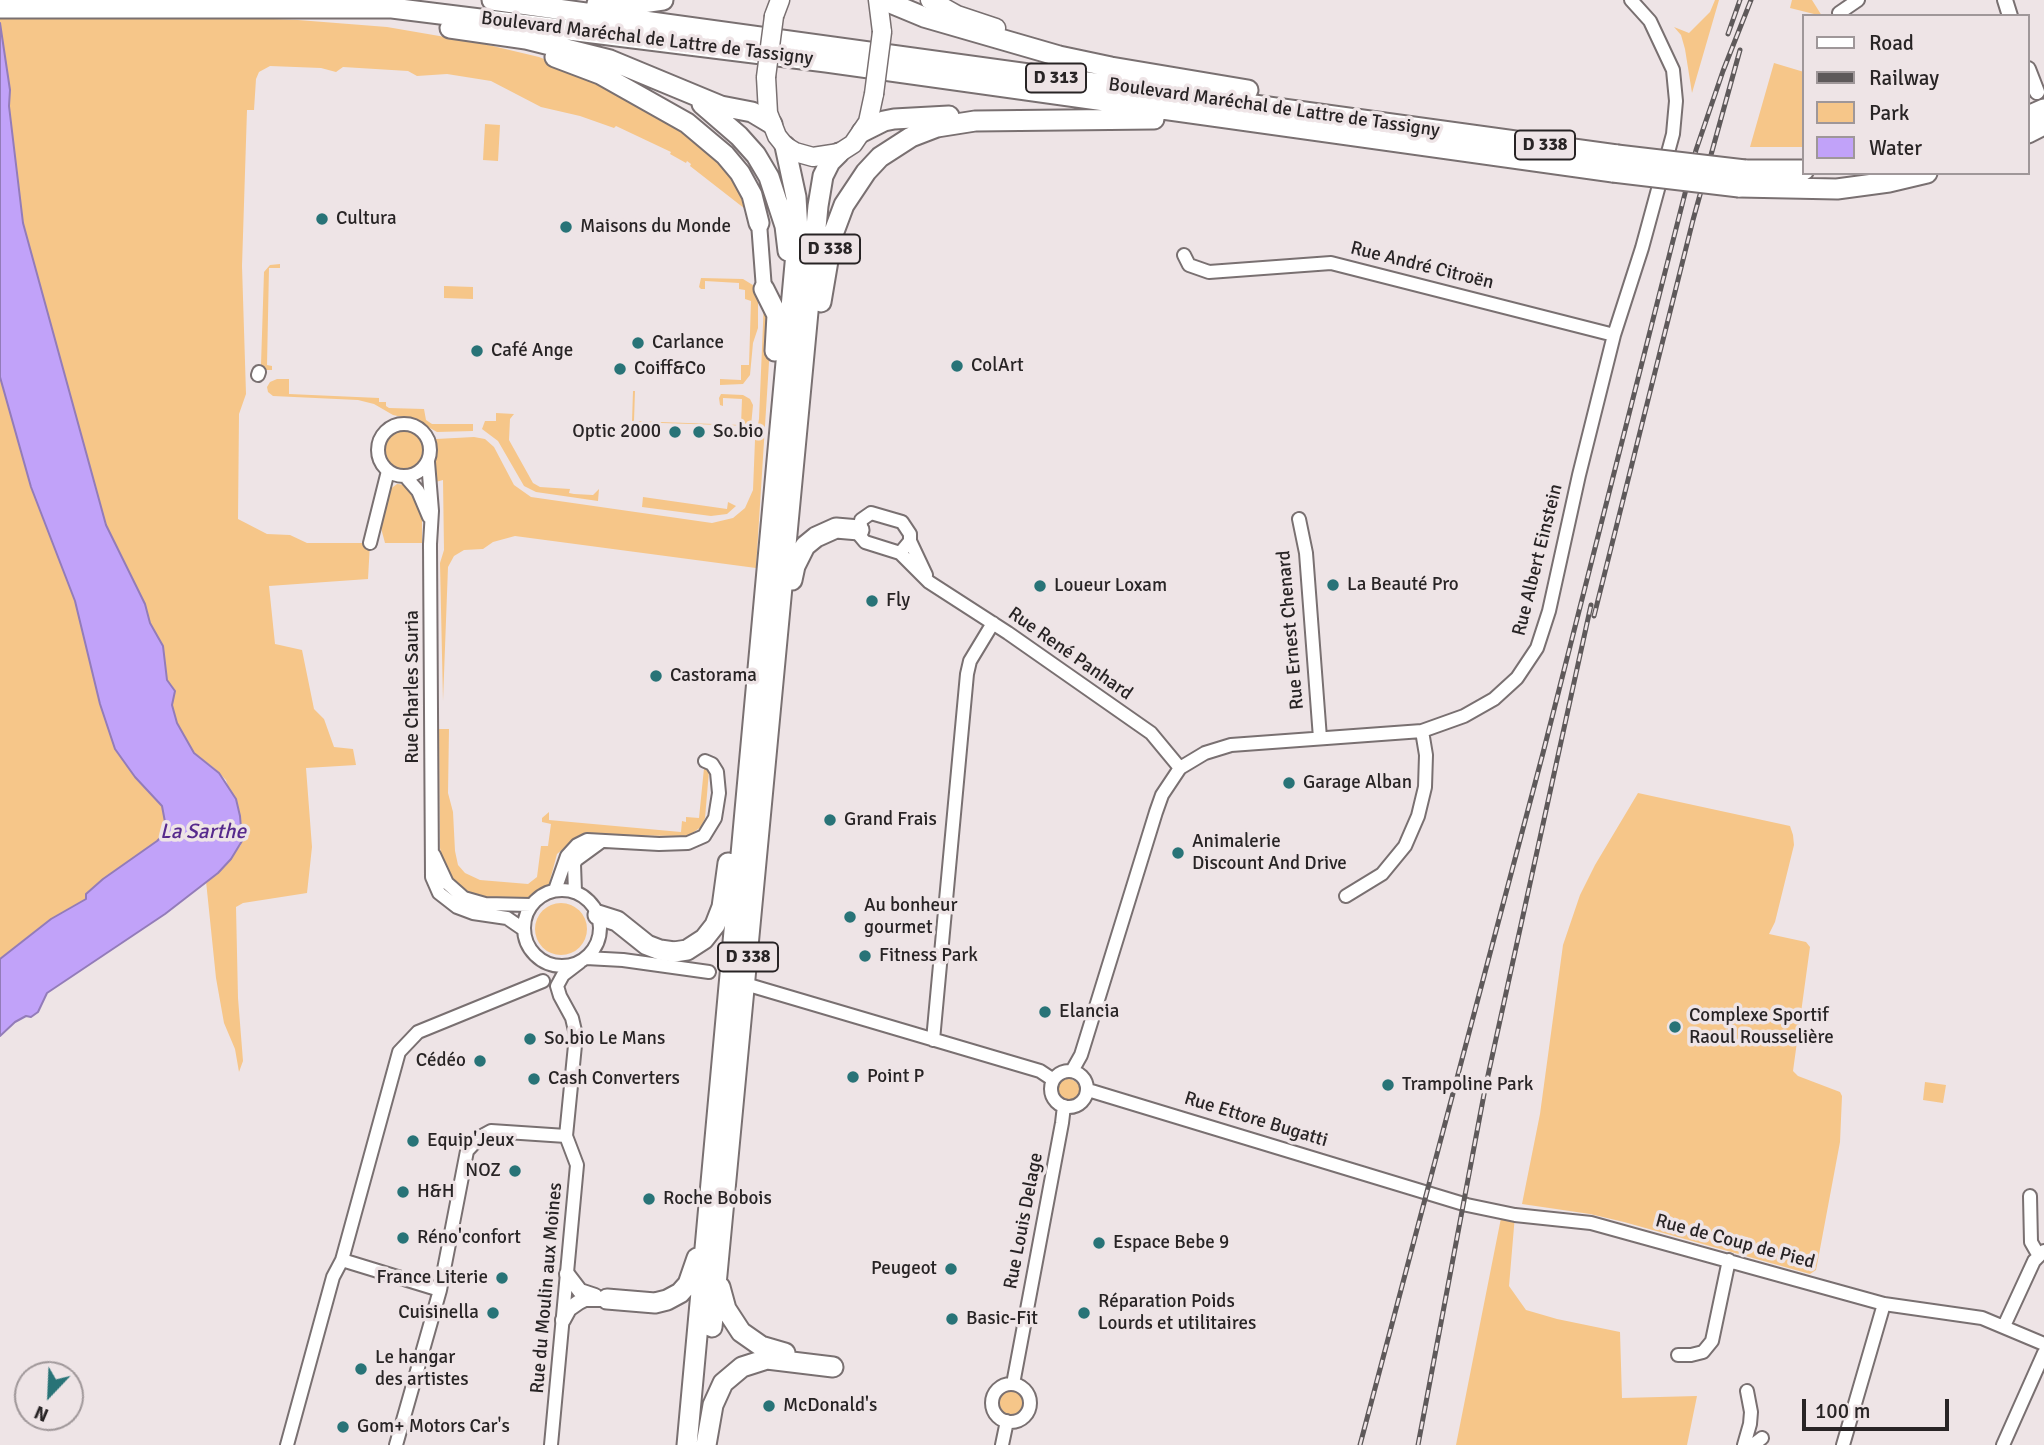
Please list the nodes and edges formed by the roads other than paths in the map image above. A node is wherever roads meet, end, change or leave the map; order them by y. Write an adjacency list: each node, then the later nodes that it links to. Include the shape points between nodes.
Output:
1 (549, 0): 2 (highway, via 628,5)
2 (663, 0)
3 (881, 0): 13 (highway, D 338, via 973,32); 20 (main road, bridge, via 874,94)
4 (930, 0): 13 (main road, D 338, via 978,23 1099,59)
5 (1631, 0): 31 (street, Rue Albert Einstein, via 1650,21 1673,70 1675,119)
6 (1858, 0): 11 (street)
7 (502, 1): 21 (highway, Boulevard Maréchal de Lattre de Tassigny / D 313)
8 (254, 6): 9 (highway, Boulevard Maréchal de Lattre de Tassigny / D 313); 12 (highway, D 313); 17 (highway, Boulevard Maréchal de Lattre de Tassigny / D 313, via 392,8)
9 (0, 8)
10 (777, 8): 19 (main road, bridge, via 766,77)
11 (1840, 14)
12 (467, 30): 15 (highway, D 313, via 610,60); 28 (highway, D 313, via 485,40 546,54 600,74 687,123 740,173)
13 (1111, 67): 21 (highway, D 338, via 1431,122)
14 (2030, 74): 16 (street)
15 (687, 93): 19 (highway, D 313); 32 (highway, D 313, via 739,136 769,177 788,242 780,351)
16 (2040, 101)
17 (1207, 116): 18 (highway, D 338, via 1185,121); 24 (highway, D 338)
18 (1061, 119): 20 (highway, via 989,114 905,118 884,121); 41 (highway, D 338, via 975,121 925,131 880,157 853,190 832,237 824,280)
19 (772, 124): 22 (main road)
20 (862, 132): 23 (main road)
21 (1472, 136): 24 (highway, D 338)
22 (785, 146): 23 (main road, via 813,157); 32 (highway, D 338, via 799,231)
23 (839, 153): 41 (highway, D 338, via 828,164 821,185)
24 (1615, 163): 27 (highway, D 338, bridge)
25 (1802, 170): 27 (highway, D 338)
26 (1919, 175): 27 (highway, D 338, via 1837,189)
27 (1742, 179)
28 (759, 223): 30 (street, D 313)
29 (1184, 255): 31 (street, Rue André Citroën, via 1189,265 1209,272 1331,263)
30 (764, 289): 33 (highway, D 313, via 777,315 773,390)
31 (1614, 335): 48 (street, Rue Albert Einstein, via 1549,611 1536,648 1517,678 1494,699)
32 (786, 358): 33 (highway, D 338)
33 (781, 412): 47 (highway, D 338)
34 (428, 462): 35 (street, via 431,448 426,435 415,425 400,423 384,432 378,446); 36 (street); 38 (street, Rue Charles Sauria)
35 (388, 471): 36 (street); 42 (street)
36 (405, 476): 38 (street, Rue Charles Sauria, via 418,491)
37 (1299, 519): 49 (street, Rue Ernest Chenard, via 1306,553)
38 (431, 521): 53 (street, Rue Charles Sauria)
39 (859, 530): 40 (street, via 861,520 871,513 902,522); 43 (street, via 865,542); 46 (highway, via 836,528 804,546 794,566 786,628)
40 (909, 541): 43 (street); 44 (street)
41 (788, 542): 46 (highway, D 338)
42 (370, 543)
43 (900, 553): 44 (street, Rue René Panhard)
44 (929, 582): 45 (street, Rue René Panhard)
45 (993, 623): 51 (street, Rue René Panhard, via 1151,733); 68 (street, via 967,674)
46 (777, 645): 80 (highway, D 338)
47 (758, 668): 58 (highway, via 722,907 710,933 687,950 660,950 617,921); 72 (highway, D 338)
48 (1422, 731): 49 (street, Rue Albert Einstein); 56 (street, via 1425,787 1405,846 1382,874)
49 (1320, 737): 51 (street, Rue Albert Einstein, via 1231,745)
50 (705, 761): 52 (street, via 715,768 719,784 717,814 704,836 688,843)
51 (1180, 768): 69 (street, Rue Albert Einstein, via 1162,795)
52 (603, 841): 54 (street, via 587,840 570,852); 55 (street, via 576,860)
53 (433, 853): 57 (street, Rue Charles Sauria, via 447,883 464,898 485,904); 59 (street, Rue Charles Sauria, via 432,880 445,898 467,912 507,918)
54 (555, 890): 55 (street); 57 (street)
55 (575, 892): 58 (street, via 585,897)
56 (1346, 896)
57 (531, 905): 59 (street)
58 (598, 915): 60 (street)
59 (523, 929): 61 (street)
60 (598, 941): 62 (street); 63 (street)
61 (534, 956): 62 (street, via 556,966); 65 (street)
62 (583, 960): 63 (street); 67 (street, Rue du Moulin aux Moines, via 558,984)
63 (623, 960): 64 (street)
64 (709, 972)
65 (543, 981): 67 (street); 78 (street, via 418,1032 398,1052)
66 (752, 986): 68 (street)
67 (572, 1018): 74 (street, Rue du Moulin aux Moines, via 576,1035)
68 (933, 1040): 70 (street, via 1040,1071)
69 (1072, 1072): 70 (street); 71 (street, via 1084,1078)
70 (1052, 1079): 73 (street, via 1051,1093)
71 (1088, 1090): 73 (street, via 1078,1104); 75 (street, Rue Ettore Bugatti)
72 (720, 1095): 83 (highway, via 692,1279 680,1293 662,1302); 96 (highway, D 338)
73 (1064, 1106): 90 (street, Rue Louis Delage)
74 (566, 1136): 81 (street, Rue du Moulin aux Moines, via 577,1165); 82 (street, via 491,1131 473,1142 467,1151)
75 (1413, 1190): 79 (street, Rue de Coup de Pied, via 1502,1213 1591,1223)
76 (2030, 1196): 77 (street, via 2031,1242)
77 (2041, 1253): 86 (street)
78 (342, 1260): 82 (street); 93 (street, via 333,1277)
79 (1729, 1260): 84 (street, Rue de Coup de Pied); 89 (street, via 1712,1341 1703,1352)
80 (717, 1269): 97 (highway, D 338); 98 (highway, via 726,1308 751,1340 833,1367 767,1359 742,1367 723,1383 713,1405)
81 (567, 1274): 83 (street, via 580,1291); 85 (street, Rue du Moulin aux Moines)
82 (440, 1290): 94 (street)
83 (607, 1298): 85 (street, via 579,1302)
84 (1884, 1304): 86 (street, Rue de Coup de Pied, via 1982,1318); 101 (street)
85 (563, 1320): 95 (street, Rue du Moulin aux Moines)
86 (2004, 1326): 87 (street, Rue de Coup de Pied)
87 (2044, 1344)
88 (2044, 1353): 102 (street)
89 (1678, 1354)
90 (1013, 1384): 92 (street, via 1000,1388 992,1401 994,1411); 92 (street, via 1027,1393 1029,1409 1022,1418)
91 (1747, 1391): 100 (street, via 1751,1412)
92 (1007, 1421): 99 (street)
93 (287, 1445)
94 (396, 1445)
95 (551, 1445)
96 (687, 1445)
97 (700, 1445)
98 (706, 1445)
99 (1002, 1445)
100 (1744, 1445)
101 (1843, 1445)
102 (2003, 1445)

